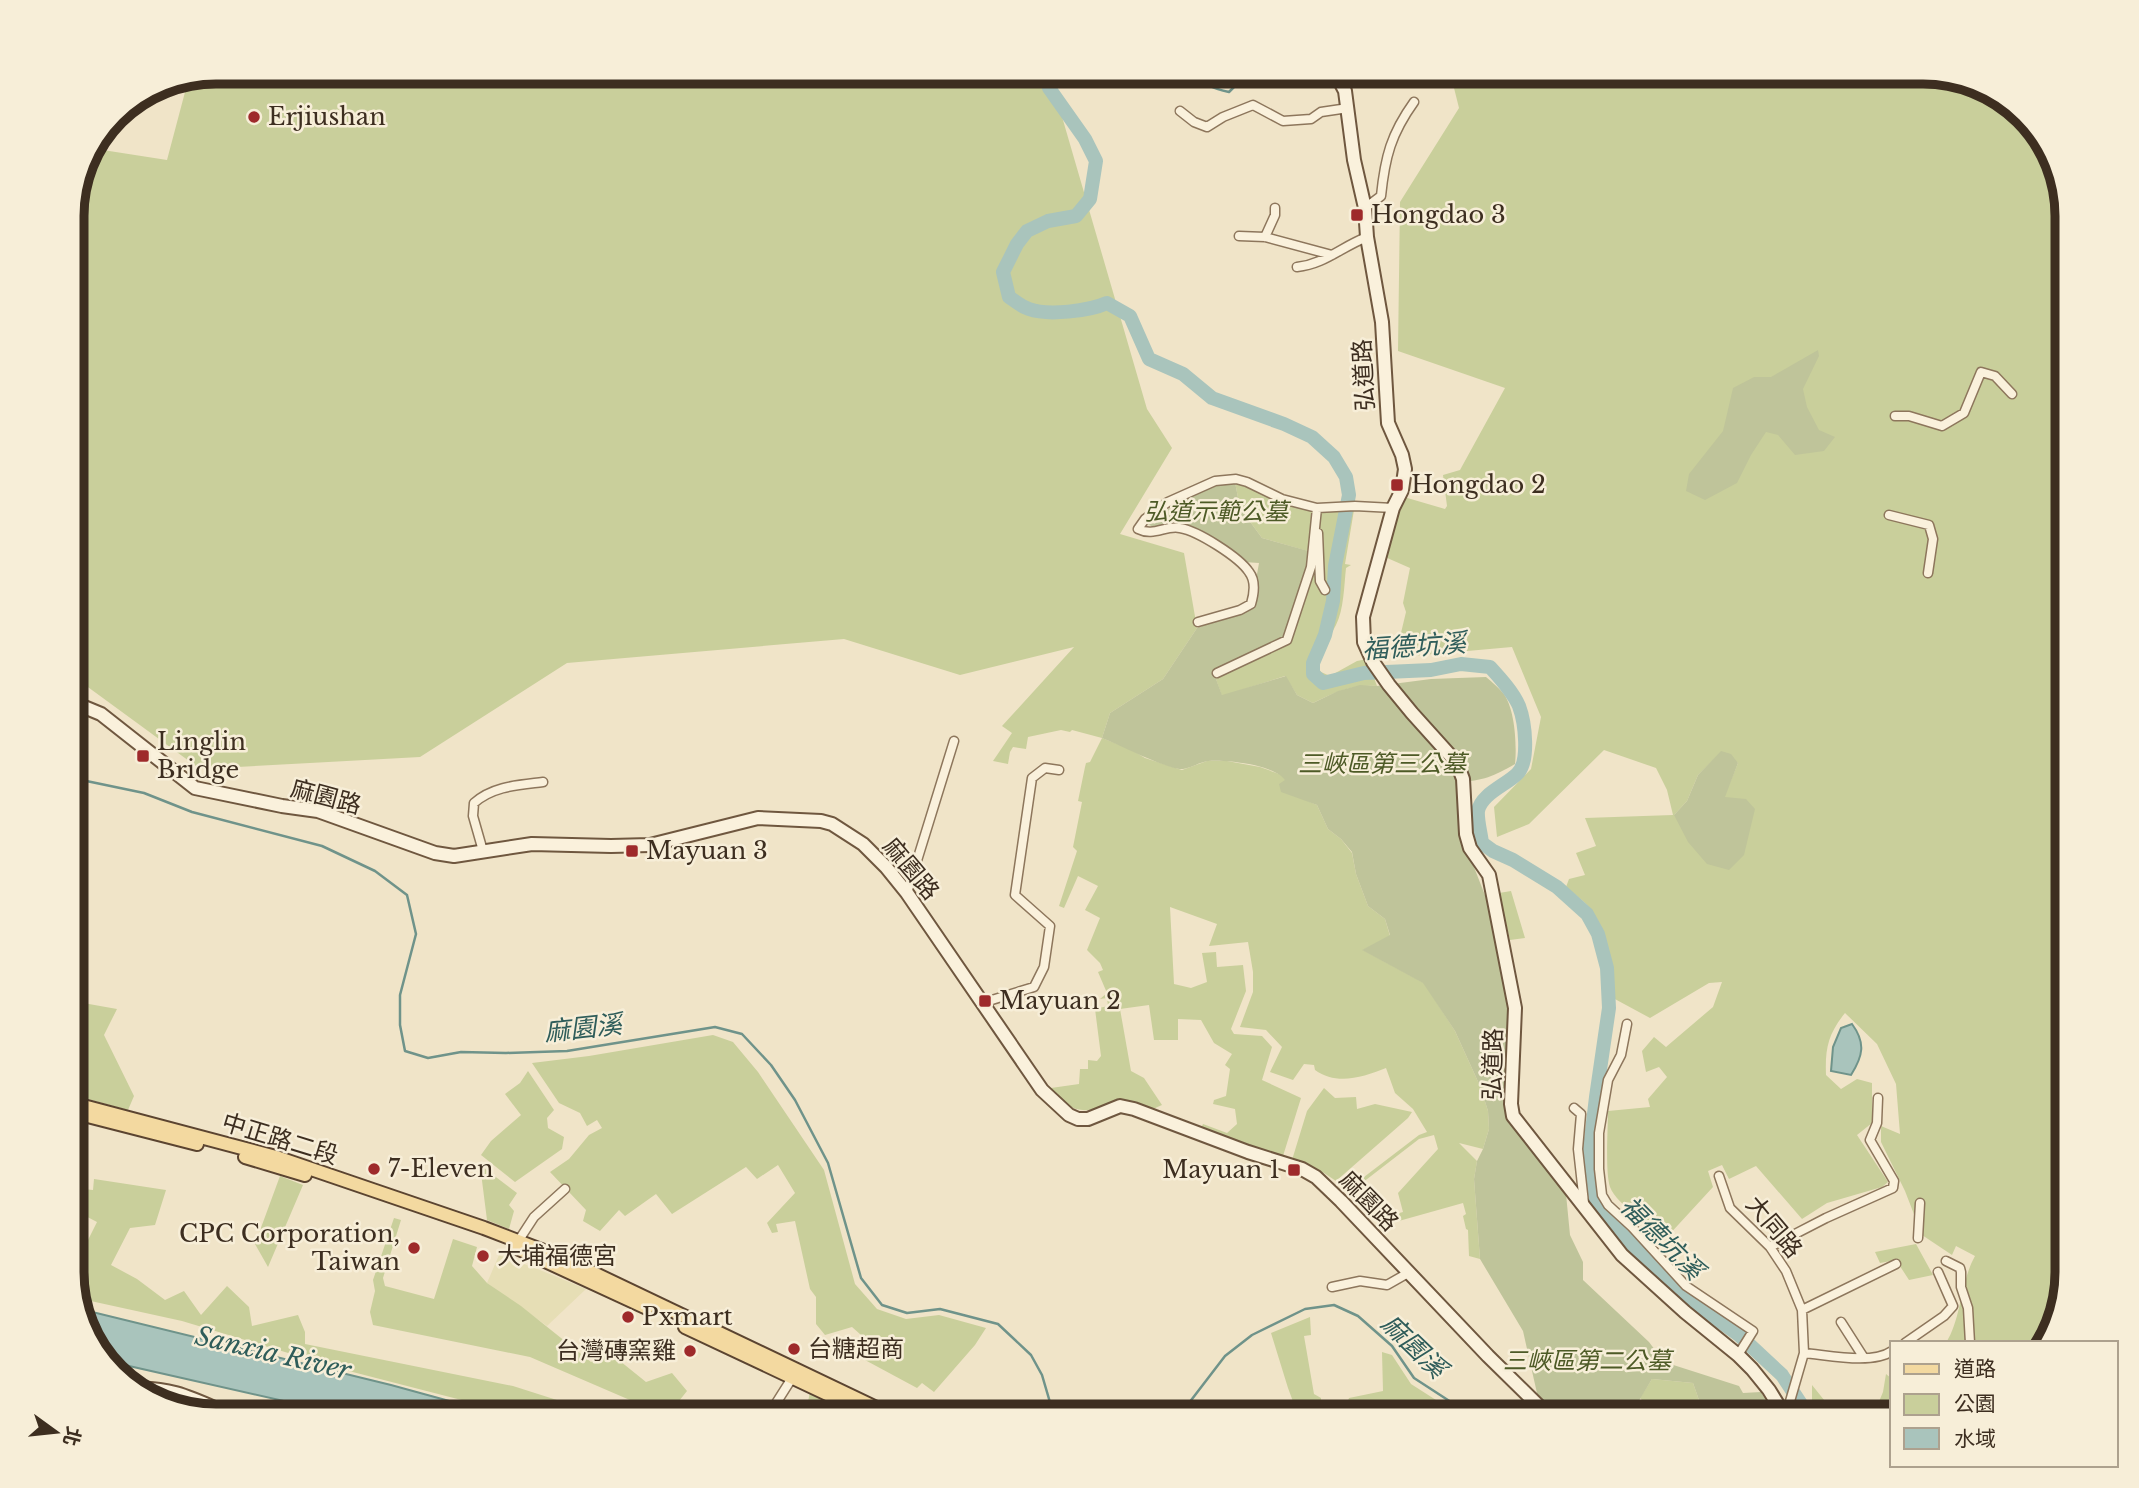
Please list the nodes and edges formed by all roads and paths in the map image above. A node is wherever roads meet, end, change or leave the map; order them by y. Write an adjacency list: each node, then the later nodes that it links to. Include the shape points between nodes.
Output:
1 (1342, 84): 3 (street, 弘道路)
2 (1414, 103): 6 (street, via 1390,143 1381,196)
3 (1348, 108): 4 (street, via 1321,112 1311,119 1283,121 1253,106 1207,127); 6 (street, 弘道路)
4 (1181, 111)
5 (1275, 208): 8 (street)
6 (1365, 208): 9 (street, 弘道路)
7 (1239, 236): 8 (street)
8 (1265, 237): 10 (street)
9 (1367, 237): 10 (street); 15 (street, 弘道路, via 1382,322 1388,423 1405,470)
10 (1332, 255): 11 (street)
11 (1297, 267)
12 (2012, 394): 13 (street, via 1995,376 1981,372 1964,413 1942,426)
13 (1895, 416)
14 (1317, 508): 15 (street); 17 (street); 20 (street, via 1236,479 1215,481 1168,502 1145,519 1138,529 1147,533 1178,527 1195,532 1250,573 1254,584 1251,604)
15 (1393, 508): 37 (street, 弘道路, via 1363,617 1363,642 1389,685 1457,763 1464,779 1466,834 1489,875 1515,1008 1513,1116)
16 (1889, 515): 18 (street, via 1929,525 1933,540)
17 (1315, 527): 19 (street, via 1320,581); 21 (street, via 1311,567 1287,640)
18 (1928, 573)
19 (1325, 590)
20 (1198, 622)
21 (1217, 673)
22 (84, 707): 26 (street, 麻園路, via 101,714 195,788 318,811 435,853 454,856)
23 (954, 741): 27 (street)
24 (1059, 770): 28 (street, via 1045,768 1032,778 1015,895 1050,926 1044,967 1034,987)
25 (543, 782): 26 (street, via 485,793 474,803)
26 (483, 851): 27 (street, 麻園路, via 532,844 650,845 758,818 821,821 863,844)
27 (907, 893): 28 (street, 麻園路)
28 (982, 1003): 44 (street, 麻園路, via 1042,1090 1069,1115 1088,1119 1119,1106 1134,1108 1302,1169 1326,1185)
29 (1627, 1024): 50 (street, via 1621,1055 1608,1080 1599,1133 1602,1195 1686,1286 1753,1331)
30 (1878, 1098): 40 (street, via 1877,1123 1870,1140 1894,1181 1893,1188)
31 (84, 1106): 39 (main road, 中正路二段, via 276,1157)
32 (1574, 1108): 37 (street, via 1581,1114 1578,1149)
33 (84, 1115): 54 (main road, 中正路二段, via 272,1165 518,1248)
34 (1719, 1176): 40 (street, 大同路, via 1730,1208)
35 (565, 1189): 39 (street, via 534,1217)
36 (1920, 1203): 38 (street)
37 (1584, 1206): 50 (street, 弘道路, via 1622,1255 1685,1312)
38 (1917, 1237)
39 (519, 1240): 59 (main road, 中正路二段)
40 (1770, 1247): 46 (street, 大同路, via 1786,1270)
41 (1946, 1261): 49 (street, via 1961,1272)
42 (1896, 1264): 46 (street)
43 (1938, 1272): 48 (street, via 1953,1306)
44 (1408, 1273): 45 (street, via 1387,1285 1360,1281); 60 (street, 麻園路)
45 (1332, 1287)
46 (1802, 1310): 52 (street, 大同路)
47 (1841, 1322): 53 (street)
48 (1908, 1341)
49 (1970, 1341)
50 (1740, 1352): 61 (street, 弘道路)
51 (1890, 1352): 53 (street)
52 (1804, 1353): 53 (street); 62 (street, 大同路)
53 (1864, 1358)
54 (792, 1378): 57 (street); 58 (main road, 中正路二段)
55 (154, 1388): 56 (street)
56 (200, 1403)
57 (776, 1404)
58 (848, 1404)
59 (868, 1404)
60 (1537, 1404)
61 (1779, 1404)
62 (1789, 1404)

